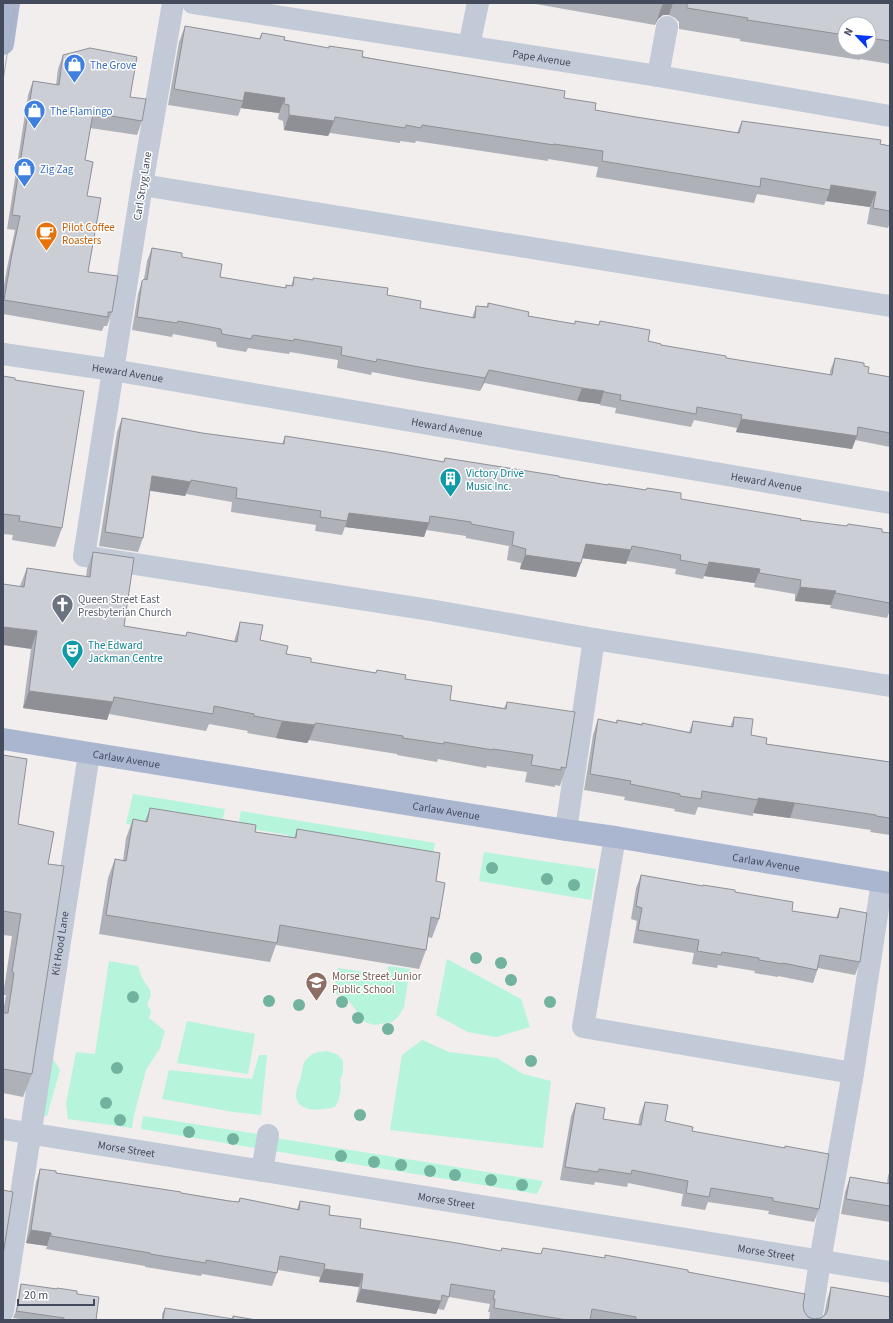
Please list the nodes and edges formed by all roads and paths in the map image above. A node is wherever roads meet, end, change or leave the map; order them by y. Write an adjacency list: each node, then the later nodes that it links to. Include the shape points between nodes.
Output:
1 (10, 3): 6 (main road)
2 (173, 3): 10 (street, Carl Stryg Lane)
3 (193, 3): 7 (street, Pape Avenue)
4 (478, 3): 7 (street)
5 (667, 27): 8 (street)
6 (3, 44)
7 (469, 46): 8 (street, Pape Avenue)
8 (658, 76): 9 (street, Pape Avenue)
9 (890, 116)
10 (142, 185): 11 (street); 13 (street, Carl Stryg Lane)
11 (890, 306)
12 (3, 354): 13 (street, Heward Avenue)
13 (113, 370): 14 (street, Heward Avenue); 15 (street, Carl Stryg Lane, via 84,556 430,610)
14 (890, 503)
15 (594, 639): 16 (street); 19 (street)
16 (890, 686)
17 (3, 739): 18 (main road, Carlaw Avenue)
18 (89, 754): 19 (main road, Carlaw Avenue); 24 (street, Kit Hood Lane)
19 (566, 830): 20 (main road, Carlaw Avenue)
20 (616, 837): 21 (main road, Carlaw Avenue); 22 (street, via 583,1027)
21 (886, 883): 22 (street)
22 (853, 1073): 27 (street)
23 (3, 1129): 24 (street, Morse Street)
24 (31, 1134): 26 (street, Morse Street); 29 (street, Kit Hood Lane)
25 (268, 1135): 26 (street)
26 (262, 1171): 27 (street, Morse Street)
27 (820, 1261): 28 (street, Morse Street); 30 (street)
28 (890, 1272)
29 (3, 1311)
30 (811, 1320)

